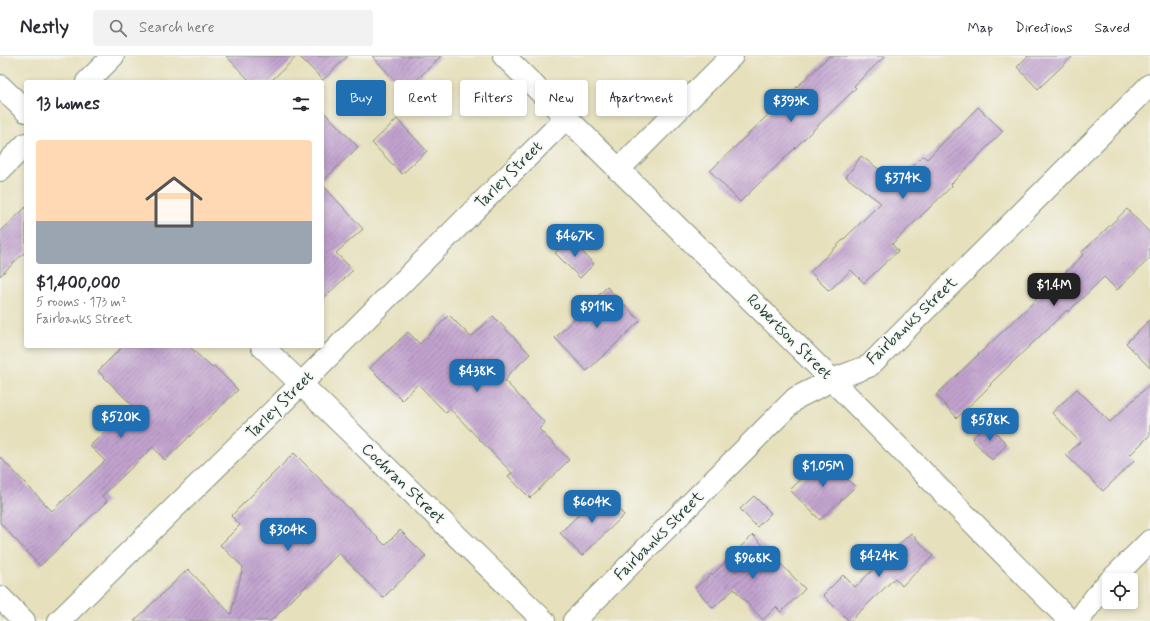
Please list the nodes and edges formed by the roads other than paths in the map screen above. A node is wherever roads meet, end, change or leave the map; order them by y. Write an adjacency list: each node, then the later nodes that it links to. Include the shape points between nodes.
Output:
1 (113, 56): 4 (street)
2 (504, 56): 8 (street, Robertson Street)
3 (732, 56): 11 (street)
4 (89, 80)
5 (1150, 85): 13 (street, Fairbanks Street, via 869,366)
6 (0, 86): 7 (street)
7 (24, 109)
8 (566, 118): 11 (street, Robertson Street); 14 (street, Tarley Street)
9 (24, 146): 10 (street)
10 (0, 170)
11 (618, 170): 13 (street, Robertson Street)
12 (264, 348): 14 (street, Cochran Street)
13 (832, 380): 22 (street, Fairbanks Street, via 796,398); 23 (street, Robertson Street)
14 (301, 384): 20 (street, Tarley Street); 21 (street, Cochran Street)
15 (1150, 541): 16 (street)
16 (1118, 573)
17 (1102, 589): 24 (street)
18 (0, 597): 19 (street)
19 (24, 621)
20 (59, 621)
21 (544, 621)
22 (574, 621)
23 (1070, 621)
24 (1078, 621)

